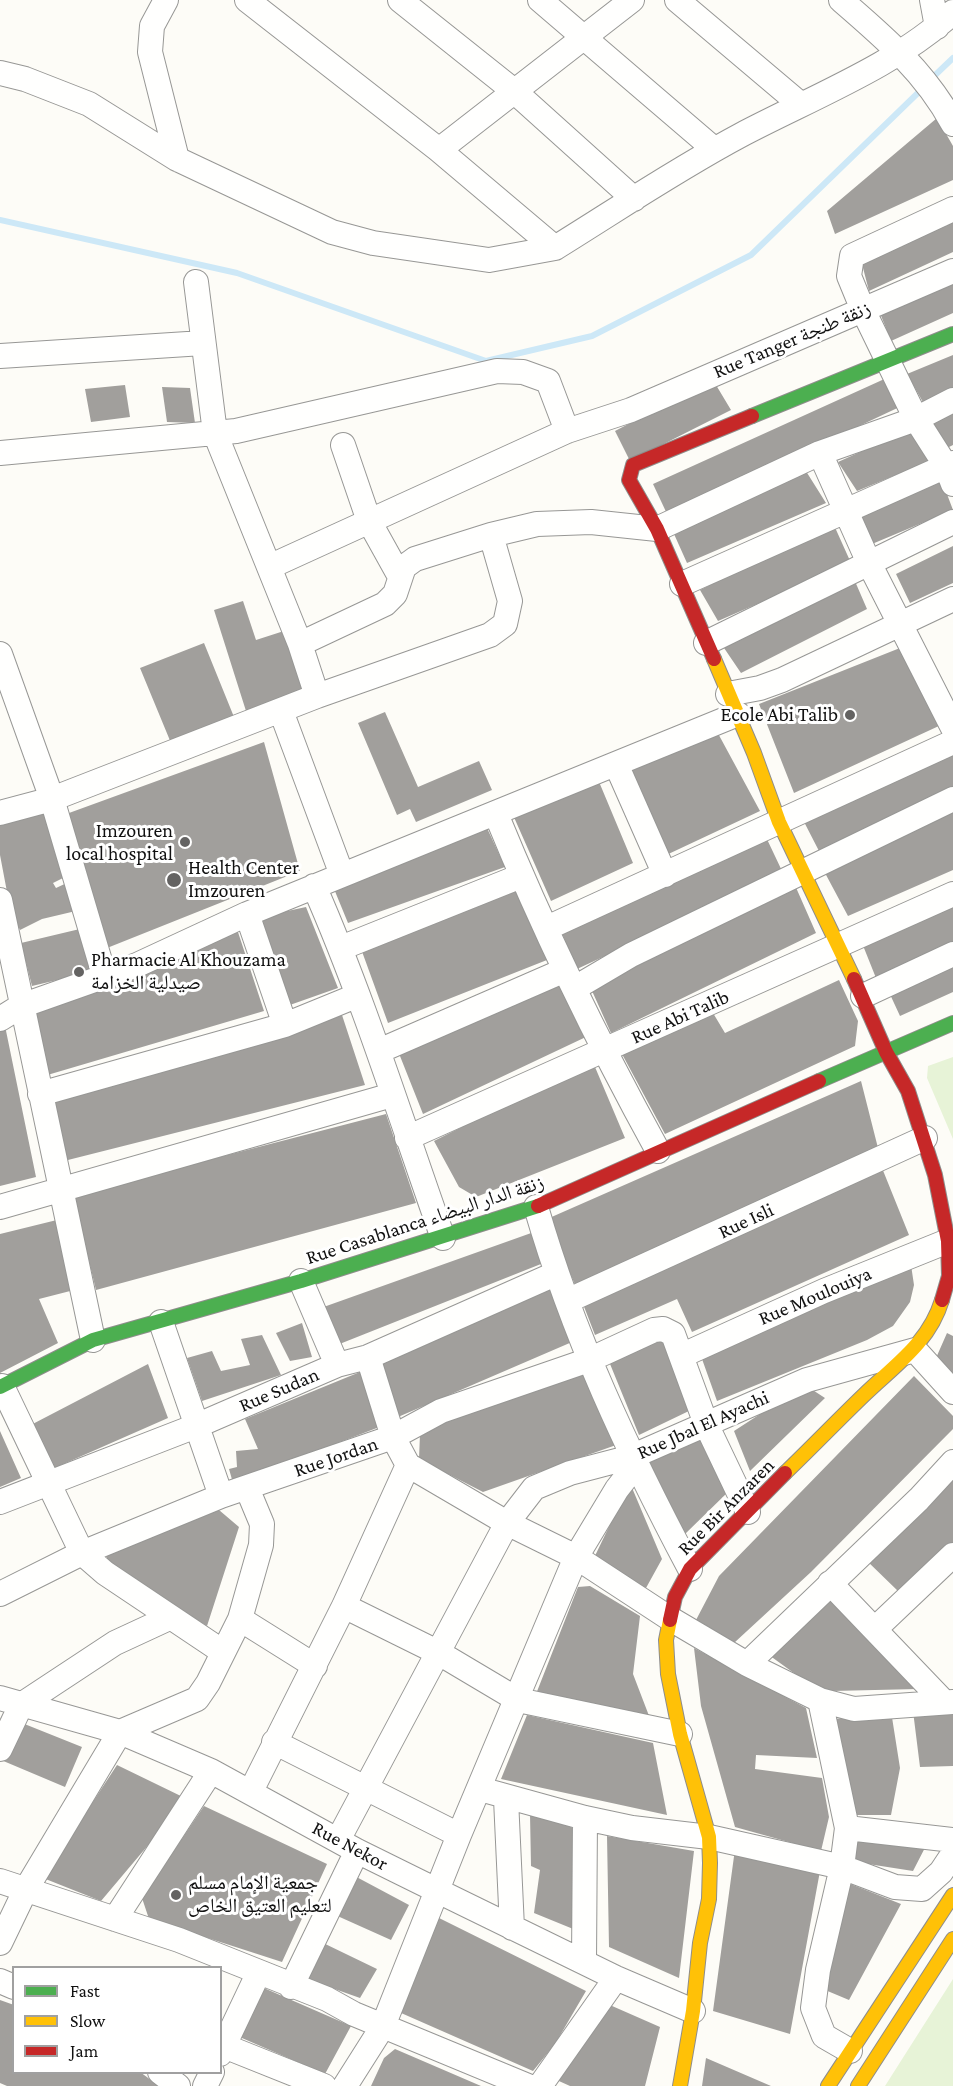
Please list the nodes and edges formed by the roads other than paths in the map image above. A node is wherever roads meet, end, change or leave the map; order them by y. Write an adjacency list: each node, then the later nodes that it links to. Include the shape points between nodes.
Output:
1 (166, 0): 18 (street, via 152,26 150,52)
2 (248, 0): 17 (street)
3 (400, 0): 13 (street)
4 (540, 0): 10 (street)
5 (632, 0): 10 (street)
6 (677, 0): 14 (street)
7 (841, 0): 11 (street)
8 (932, 0): 9 (street)
9 (945, 20): 11 (street)
10 (585, 39): 13 (street); 16 (street)
11 (902, 52): 14 (street); 15 (street)
12 (0, 73): 18 (street, via 89,104)
13 (514, 92): 17 (street); 19 (street)
14 (800, 104): 16 (street)
15 (948, 114)
16 (714, 149): 19 (street)
17 (439, 150): 21 (street)
18 (177, 159): 21 (street, via 332,232 373,243 489,260)
19 (634, 199): 21 (street)
20 (953, 209): 24 (street, via 852,256 849,276)
21 (555, 248)
22 (953, 271): 24 (street, Rue Tanger زنقة طنجة)
23 (196, 282): 26 (street)
24 (863, 310): 28 (street); 31 (street, Rue Tanger زنقة طنجة, via 632,410)
25 (953, 334): 28 (main road)
26 (203, 343): 27 (street); 32 (street)
27 (0, 356)
28 (889, 361): 30 (street); 40 (main road, Rue Bir Anzaren, via 633,465 629,480)
29 (953, 400): 30 (street)
30 (916, 419): 35 (street); 36 (street)
31 (567, 431): 32 (street, via 548,381 523,372 497,371); 38 (street, Rue Tanger زنقة طنجة)
32 (215, 433): 34 (street); 43 (street)
33 (343, 446): 38 (street)
34 (0, 453)
35 (820, 453): 37 (street); 40 (street)
36 (951, 471): 37 (street)
37 (847, 512): 42 (street); 45 (street)
38 (369, 521): 43 (street, Rue Tanger زنقة طنجة); 44 (street)
39 (953, 522): 42 (street)
40 (657, 529): 41 (street, via 591,522 537,524); 45 (main road, Rue Bir Anzaren)
41 (491, 535): 44 (street, via 415,559); 51 (street, via 510,601 505,624 490,635)
42 (869, 563): 47 (street); 48 (street)
43 (269, 567): 49 (street)
44 (399, 575): 49 (street, via 395,594 385,604)
45 (682, 584): 48 (main road, Rue Bir Anzaren)
46 (953, 599): 47 (street)
47 (900, 624): 52 (street); 54 (street)
48 (706, 643): 52 (main road, Rue Bir Anzaren)
49 (300, 644): 51 (street)
50 (0, 654): 57 (street)
51 (317, 696): 53 (street)
52 (733, 704): 56 (street); 61 (main road, Rue Bir Anzaren)
53 (281, 711): 57 (street); 63 (street)
54 (953, 728)
55 (953, 742): 61 (street)
56 (616, 765): 60 (street); 64 (street)
57 (52, 799): 59 (street); 74 (street)
58 (953, 799): 62 (street)
59 (0, 813)
60 (496, 814): 63 (street); 65 (street)
61 (779, 822): 62 (main road, Rue Bir Anzaren); 64 (street)
62 (802, 872): 71 (main road, Rue Bir Anzaren); 75 (street, via 631,955)
63 (342, 875): 66 (street)
64 (665, 875): 70 (street)
65 (521, 876): 70 (street); 72 (street)
66 (314, 886): 69 (street); 72 (street)
67 (953, 894): 71 (street, Rue Abi Talib)
68 (0, 900): 76 (street)
69 (247, 914): 74 (street); 81 (street)
70 (547, 928): 75 (street)
71 (840, 946): 78 (main road, Rue Bir Anzaren); 83 (street, Rue Abi Talib)
72 (341, 948): 77 (street)
73 (953, 954): 78 (street)
74 (105, 978): 76 (street)
75 (570, 979): 82 (street); 83 (street)
76 (13, 996): 79 (street); 85 (street)
77 (356, 996): 81 (street); 82 (street)
78 (863, 996): 84 (main road, Rue Bir Anzaren)
79 (0, 1019)
80 (953, 1023): 84 (main road, Rue Casablanca زنقة الدار البيضاء)
81 (285, 1025): 85 (street)
82 (379, 1051): 86 (street)
83 (603, 1051): 87 (street, Rue Abi Talib); 89 (street)
84 (886, 1052): 88 (main road, Rue Bir Anzaren, via 908,1090); 89 (main road, Rue Casablanca زنقة الدار البيضاء)
85 (40, 1094): 90 (street)
86 (392, 1095): 87 (street); 90 (street)
87 (407, 1138): 93 (street)
88 (925, 1138): 94 (main road, Rue Bir Anzaren); 97 (street, Rue Isli)
89 (658, 1151): 92 (main road, Rue Casablanca زنقة الدار البيضاء)
90 (63, 1190): 91 (street); 100 (street)
91 (0, 1207)
92 (536, 1207): 93 (main road, Rue Casablanca زنقة الدار البيضاء); 95 (street)
93 (443, 1238): 96 (main road, Rue Casablanca زنقة الدار البيضاء)
94 (948, 1241): 98 (main road, Rue Bir Anzaren); 101 (street, Rue Moulouiya)
95 (555, 1274): 97 (street); 103 (street, Rue Sudan)
96 (301, 1281): 99 (main road, Rue Casablanca زنقة الدار البيضاء); 105 (street)
97 (567, 1301): 104 (street)
98 (946, 1317): 102 (main road, Rue Bir Anzaren)
99 (161, 1322): 100 (main road, Rue Casablanca زنقة الدار البيضاء); 109 (street)
100 (93, 1340): 106 (main road, Rue Casablanca زنقة الدار البيضاء)
101 (678, 1344): 104 (street, Rue Jordan, via 663,1329 654,1330); 108 (street)
102 (915, 1350): 107 (street); 108 (street, Rue Jbal El Ayachi, via 807,1380); 118 (main road, Rue Bir Anzaren, via 866,1393)
103 (368, 1358): 105 (street, Rue Sudan); 110 (street)
104 (589, 1360): 110 (street, Rue Jordan, via 441,1410); 111 (street)
105 (337, 1365): 109 (street, Rue Sudan)
106 (1, 1386): 114 (street)
107 (953, 1392)
108 (706, 1424): 111 (street, Rue Jbal El Ayachi); 118 (street)
109 (196, 1426): 114 (street, Rue Sudan); 116 (street)
110 (393, 1437): 113 (street); 115 (street, Rue Jordan)
111 (633, 1462): 119 (street, Rue Jbal El Ayachi, via 570,1473 534,1488); 122 (street); 123 (street)
112 (953, 1462): 124 (street)
113 (408, 1465): 119 (street); 126 (street)
114 (48, 1485): 117 (street, Rue Sudan); 120 (street)
115 (247, 1488): 116 (street, Rue Jordan); 129 (street, via 262,1524 261,1545)
116 (221, 1496): 120 (street, Rue Jordan)
117 (0, 1502)
118 (748, 1512): 123 (main road, Rue Bir Anzaren)
119 (507, 1522): 122 (street); 132 (street, Rue Jbal El Ayachi)
120 (81, 1553): 125 (street, Rue Jordan); 127 (street)
121 (953, 1555): 130 (street)
122 (576, 1557): 128 (street); 135 (street)
123 (690, 1569): 128 (main road, Rue Bir Anzaren)
124 (830, 1582): 130 (street); 133 (street)
125 (0, 1594)
126 (344, 1606): 132 (street); 134 (street)
127 (170, 1618): 131 (street); 137 (street, via 115,1643)
128 (669, 1618): 133 (street); 140 (main road, Rue Bir Anzaren, via 668,1674)
129 (240, 1619): 131 (street); 134 (street)
130 (875, 1629): 138 (street)
131 (223, 1652): 139 (street, via 197,1699)
132 (439, 1653): 135 (street); 144 (street, Rue Jbal El Ayachi)
133 (747, 1664): 136 (street)
134 (315, 1666): 141 (street)
135 (518, 1700): 140 (street); 145 (street)
136 (820, 1700): 138 (street, via 854,1709); 149 (street)
137 (11, 1701): 139 (street, Rue Nekor); 142 (street)
138 (950, 1701)
139 (120, 1732): 143 (street, Rue Nekor); 157 (street)
140 (680, 1734): 151 (main road, Rue Bir Anzaren)
141 (274, 1742): 144 (street); 146 (street)
142 (0, 1749)
143 (211, 1771): 146 (street, Rue Nekor); 160 (street)
144 (364, 1787): 150 (street); 153 (street, Rue Jbal El Ayachi)
145 (480, 1789): 147 (street); 150 (street)
146 (251, 1791): 153 (street, Rue Nekor)
147 (506, 1798): 148 (street); 161 (street)
148 (585, 1818): 151 (street); 165 (street)
149 (847, 1828): 152 (street); 155 (street)
150 (459, 1835): 158 (street)
151 (709, 1837): 155 (street); 169 (main road, Rue Bir Anzaren, via 709,1899)
152 (953, 1840)
153 (347, 1845): 158 (street, Rue Nekor); 168 (street, Rue Jbal El Ayachi)
154 (953, 1854): 155 (street, via 922,1889 895,1887)
155 (842, 1868): 172 (street, via 813,2008 824,2036)
156 (0, 1881): 157 (street)
157 (25, 1891): 160 (street); 163 (street)
158 (438, 1891): 161 (street, Rue Nekor); 170 (street)
159 (953, 1895): 172 (main road)
160 (115, 1919): 164 (street, via 158,1933)
161 (512, 1928): 165 (street, Rue Nekor)
162 (953, 1939): 181 (main road)
163 (0, 1943)
164 (197, 1959): 166 (street)
165 (584, 1962): 167 (street, Rue Nekor)
166 (258, 1974): 168 (street); 171 (street)
167 (616, 1978): 169 (street, Rue Nekor); 178 (street)
168 (291, 1987): 170 (street, via 327,1999)
169 (693, 2012): 179 (main road, Rue Bir Anzaren)
170 (383, 2026): 176 (street); 177 (street)
171 (222, 2050): 175 (street)
172 (850, 2051): 180 (main road)
173 (161, 2074): 174 (street)
174 (178, 2086)
175 (324, 2086)
176 (345, 2086)
177 (528, 2086)
178 (540, 2086)
179 (680, 2086)
180 (828, 2086)
181 (858, 2086)

